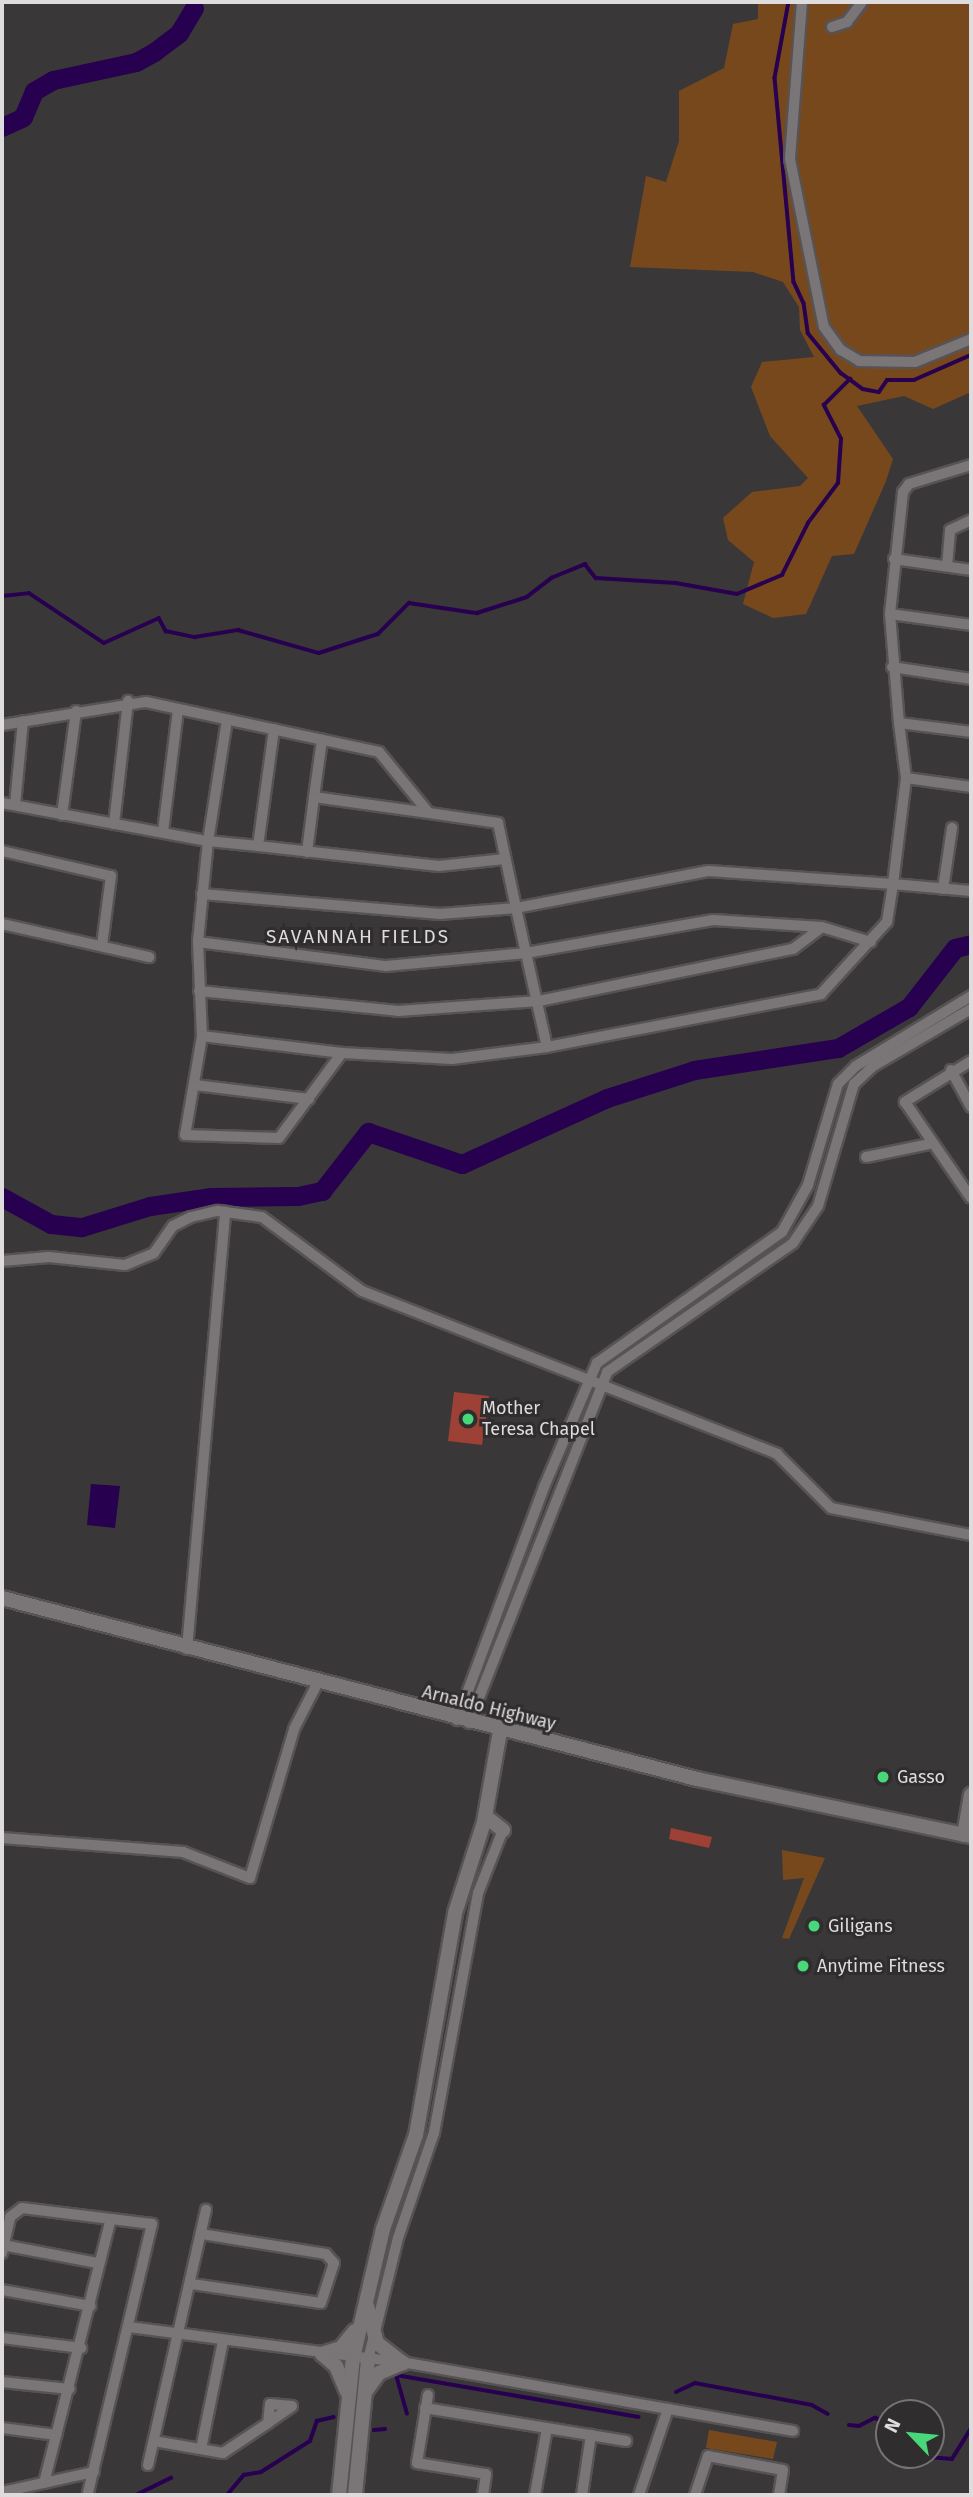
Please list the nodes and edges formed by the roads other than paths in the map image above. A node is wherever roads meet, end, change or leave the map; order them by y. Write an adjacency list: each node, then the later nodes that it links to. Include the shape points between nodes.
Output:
1 (802, 2): 4 (street, via 790,159 820,318 841,350 859,361 915,362)
2 (862, 2): 3 (street, via 847,22)
3 (832, 27)
4 (971, 339)
5 (971, 465): 7 (street, via 905,487)
6 (971, 520): 8 (street, via 950,530)
7 (894, 559): 8 (street); 10 (street)
8 (947, 566): 9 (street)
9 (971, 570)
10 (890, 614): 11 (street); 12 (street)
11 (971, 625)
12 (892, 667): 13 (street); 19 (street)
13 (971, 679)
14 (128, 702): 15 (street); 16 (street); 31 (street)
15 (178, 709): 17 (street); 33 (street)
16 (76, 711): 18 (street); 30 (street)
17 (227, 719): 21 (street); 34 (street)
18 (23, 721): 20 (street); 28 (street)
19 (899, 723): 22 (street); 24 (street)
20 (2, 725)
21 (274, 729): 23 (street); 35 (street)
22 (971, 732)
23 (322, 740): 26 (street); 29 (street, via 387,757)
24 (906, 778): 25 (street); 39 (street)
25 (971, 787)
26 (314, 797): 29 (street); 37 (street)
27 (2, 803): 28 (street)
28 (15, 805): 30 (street)
29 (429, 813): 38 (street, via 492,819 498,823)
30 (62, 815): 31 (street)
31 (114, 824): 33 (street)
32 (952, 828): 40 (street)
33 (163, 832): 34 (street)
34 (208, 841): 35 (street); 42 (street)
35 (258, 846): 37 (street)
36 (2, 851): 48 (street, via 111,876)
37 (307, 852): 38 (street, via 439,866)
38 (505, 859): 43 (street)
39 (893, 884): 40 (street); 43 (street, via 708,871); 47 (street, via 887,922)
40 (943, 889): 41 (street)
41 (971, 891)
42 (202, 894): 43 (street, via 440,914); 46 (street)
43 (516, 908): 49 (street)
44 (2, 924): 48 (street)
45 (822, 927): 47 (street); 49 (street, via 713,919); 53 (street, via 793,949)
46 (198, 942): 49 (street, via 386,966); 51 (street)
47 (871, 942): 56 (street, via 821,994)
48 (103, 945): 50 (street)
49 (526, 953): 53 (street)
50 (149, 957)
51 (199, 991): 53 (street, via 398,1011); 55 (street)
52 (971, 996): 68 (street, via 846,1075 832,1096 808,1185 790,1222 748,1258 597,1363)
53 (539, 1001): 56 (street)
54 (971, 1009): 69 (street, via 872,1066 854,1084 818,1206 793,1243 607,1372)
55 (202, 1037): 57 (street); 60 (street)
56 (547, 1047): 57 (street, via 452,1059)
57 (342, 1053): 61 (street)
58 (971, 1061): 59 (street)
59 (951, 1070): 62 (street); 63 (street, via 905,1102)
60 (195, 1085): 61 (street); 61 (street, via 185,1135 278,1138)
61 (310, 1099)
62 (971, 1107)
63 (929, 1144): 64 (street); 65 (street)
64 (866, 1157)
65 (971, 1198)
66 (225, 1212): 67 (street, via 173,1226 154,1252 125,1265 49,1257); 68 (street, via 262,1217 362,1291); 72 (street)
67 (2, 1261)
68 (590, 1379): 69 (street); 74 (street)
69 (602, 1384): 70 (street, via 776,1454 831,1508); 74 (street)
70 (971, 1535)
71 (2, 1598): 72 (street, Arnaldo Highway)
72 (187, 1648): 73 (street, Arnaldo Highway)
73 (318, 1682): 74 (street, Arnaldo Highway); 80 (street, via 294,1729 250,1878 183,1852)
74 (463, 1722): 75 (street, Arnaldo Highway)
75 (500, 1731): 77 (street); 79 (street, Arnaldo Highway, via 729,1787)
76 (971, 1795): 79 (street)
77 (485, 1816): 78 (street); 88 (street, via 455,1913 416,2134 387,2213)
78 (503, 1830): 93 (street, via 478,1893 434,2133 398,2238)
79 (968, 1835)
80 (2, 1838)
81 (206, 2210): 83 (street)
82 (111, 2219): 84 (street, via 22,2208 10,2217); 85 (street); 91 (street, via 152,2224)
83 (201, 2234): 86 (street); 86 (street, via 326,2254 334,2263 321,2304)
84 (3, 2249): 85 (street)
85 (97, 2263): 89 (street)
86 (192, 2284): 92 (street)
87 (2, 2290): 89 (street)
88 (368, 2291): 90 (street); 93 (street)
89 (90, 2306): 96 (street)
90 (362, 2317): 97 (street, via 348,2343); 98 (street)
91 (129, 2328): 92 (street); 118 (street)
92 (181, 2335): 95 (street); 114 (street)
93 (374, 2336): 99 (street); 100 (street, via 385,2354)
94 (2, 2337): 96 (street)
95 (223, 2341): 97 (street); 116 (street)
96 (80, 2348): 102 (street)
97 (321, 2354): 98 (street); 105 (street, via 337,2366)
98 (353, 2358): 99 (street); 105 (street)
99 (368, 2360): 100 (street); 103 (street)
100 (403, 2363): 103 (street, via 379,2373); 107 (street)
101 (2, 2382): 102 (street)
102 (70, 2389): 112 (street)
103 (365, 2392): 123 (street)
104 (428, 2395): 106 (street)
105 (349, 2398): 122 (street)
106 (425, 2408): 110 (street); 124 (street, via 417,2463 486,2474)
107 (668, 2409): 111 (street); 127 (street)
108 (268, 2423): 116 (street, via 223,2453)
109 (2, 2428): 112 (street)
110 (547, 2428): 113 (street); 125 (street)
111 (793, 2431)
112 (57, 2435): 119 (street)
113 (590, 2435): 115 (street); 126 (street)
114 (154, 2441): 116 (street); 117 (street)
115 (626, 2441)
116 (201, 2449)
117 (148, 2465)
118 (94, 2472): 119 (street); 121 (street)
119 (44, 2483): 120 (street)
120 (2, 2493)
121 (88, 2493)
122 (339, 2495)
123 (355, 2495)
124 (483, 2495)
125 (535, 2495)
126 (582, 2495)
127 (639, 2495)
128 (695, 2495): 129 (street, via 708,2456 783,2470)
129 (779, 2495)

